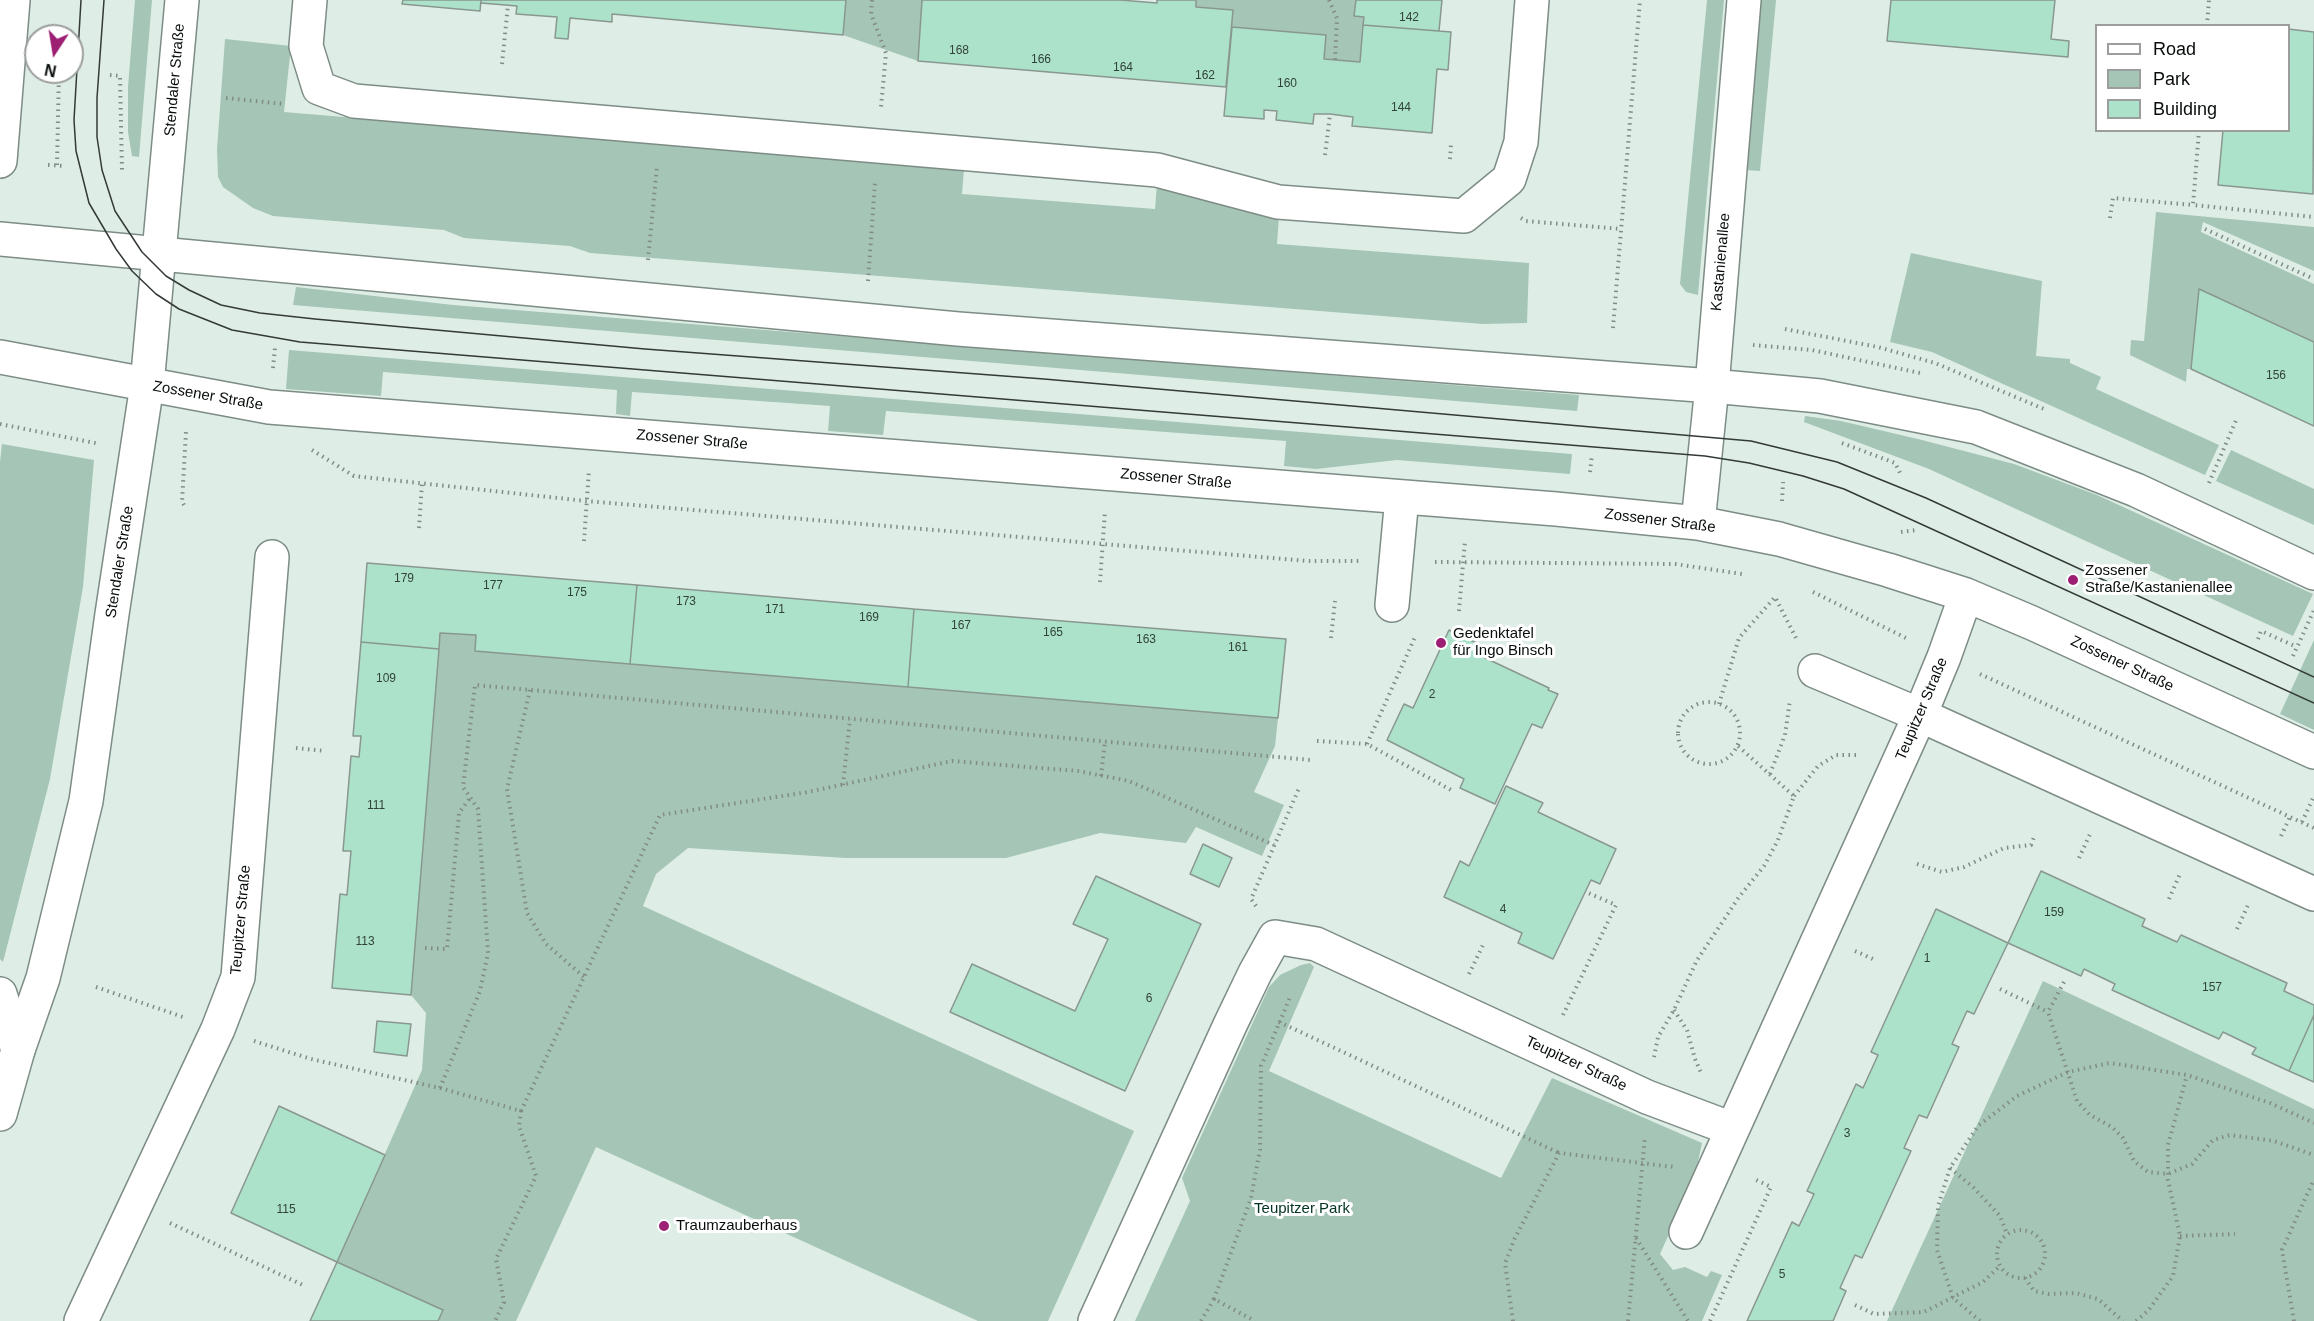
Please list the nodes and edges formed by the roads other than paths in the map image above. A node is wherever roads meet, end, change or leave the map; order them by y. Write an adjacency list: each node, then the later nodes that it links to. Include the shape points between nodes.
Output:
1 (13, 0): 6 (street)
2 (182, 0): 8 (street, Stendaler Straße)
3 (310, 0): 4 (street, via 306,46 320,88 354,101 1157,170 1278,202 1464,216 1498,188 1521,142)
4 (1533, 0)
5 (1744, 0): 11 (street, Kastanienallee)
6 (0, 161)
7 (0, 239): 8 (street)
8 (159, 253): 10 (street, Stendaler Straße); 11 (street, via 958,329)
9 (0, 357): 10 (street, Zossener Straße)
10 (147, 385): 12 (street, Zossener Straße, via 268,407); 23 (street, Stendaler Straße, via 86,801 43,978)
11 (1712, 386): 13 (street, Kastanienallee); 15 (street, via 1820,396 1976,427 2136,490)
12 (1402, 497): 13 (street, Zossener Straße); 17 (street)
13 (1698, 523): 16 (street, Zossener Straße, via 1779,539)
14 (272, 557): 27 (street, Teupitzer Straße, via 238,977 218,1029)
15 (2314, 573)
16 (1966, 595): 19 (street, Teupitzer Straße); 20 (street, Zossener Straße)
17 (1392, 605)
18 (1815, 671): 19 (street)
19 (1920, 715): 21 (street); 25 (street, Teupitzer Straße)
20 (2314, 752)
21 (2314, 894)
22 (0, 994): 23 (street)
23 (18, 1050): 24 (street, Stendaler Straße)
24 (0, 1114)
25 (1732, 1129): 26 (street); 28 (street, Teupitzer Straße, via 1647,1097 1316,944 1275,937 1230,1025)
26 (1686, 1232)
27 (81, 1321)
28 (1095, 1321)

